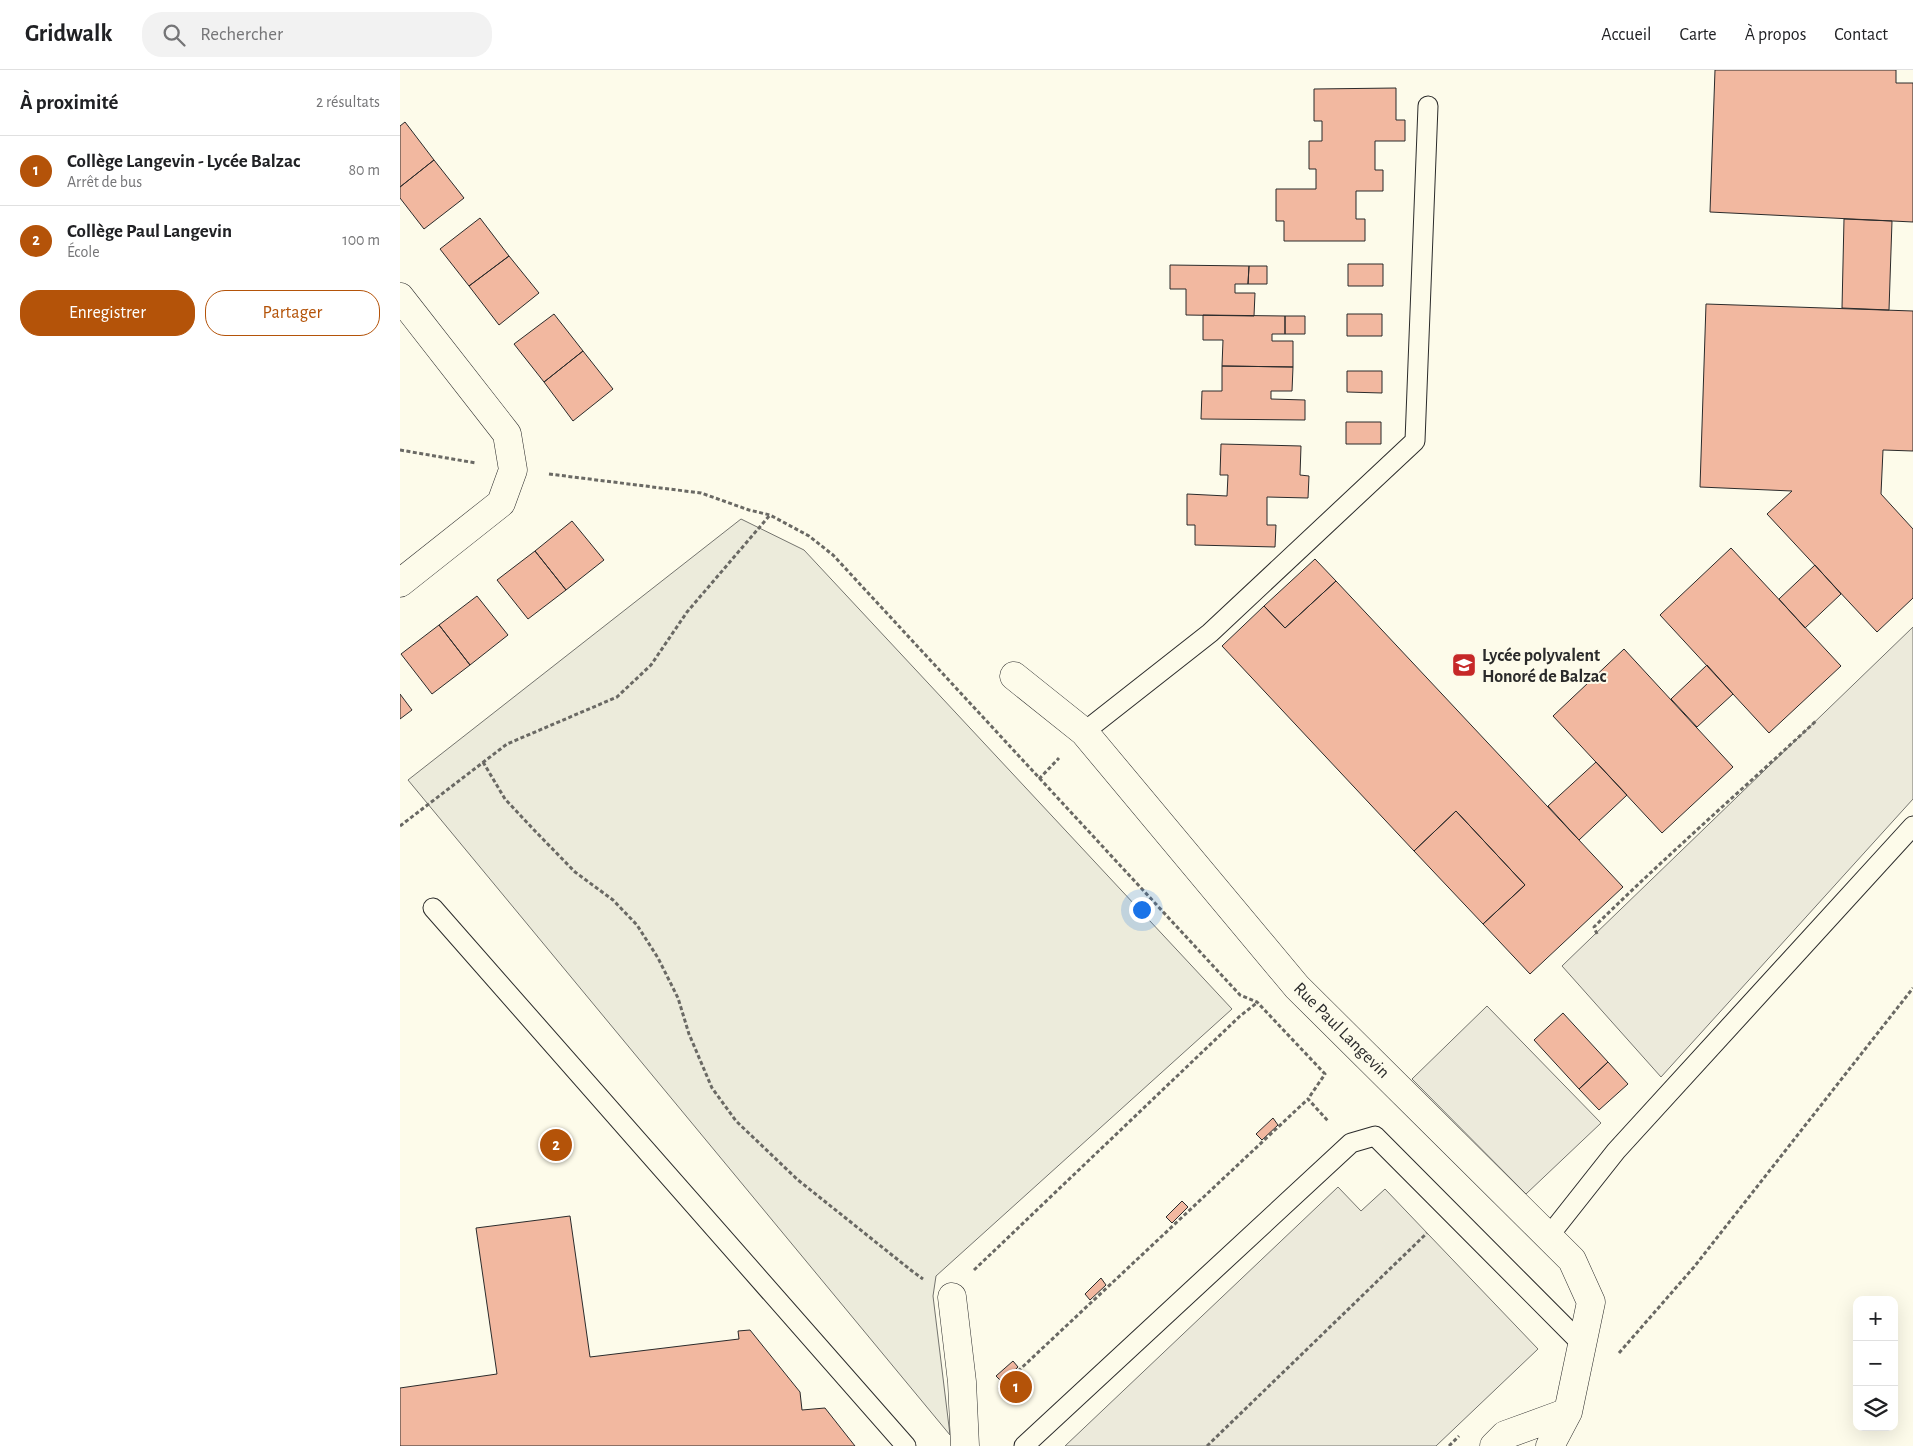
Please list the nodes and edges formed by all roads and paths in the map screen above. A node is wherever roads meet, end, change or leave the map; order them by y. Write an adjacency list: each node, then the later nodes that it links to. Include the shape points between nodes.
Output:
1 (1428, 106): 9 (lane, via 1415,441 1210,633)
2 (400, 298): 4 (street, via 507,434)
3 (400, 450): 4 (path)
4 (513, 470): 5 (path, via 702,493); 6 (street, via 501,503)
5 (770, 515): 10 (path, via 687,612 651,665 617,697 507,744); 17 (path, via 810,536 833,555 1240,995)
6 (400, 583)
7 (1014, 676): 9 (street, Rue Paul Langevin)
8 (1817, 720): 14 (path, via 1642,879 1594,927)
9 (1084, 732): 15 (street, Rue Paul Langevin)
10 (483, 762): 11 (path); 22 (path, via 505,799 536,832 575,872 613,900 636,924 678,998 712,1088 736,1120 798,1180 912,1271)
11 (400, 826)
12 (1913, 826): 21 (lane, via 1616,1151)
13 (433, 908): 27 (lane)
14 (1597, 934)
15 (1297, 987): 17 (path); 21 (street, Rue Paul Langevin)
16 (1913, 988): 24 (path, via 1694,1267)
17 (1257, 1002): 18 (path, via 1325,1074); 22 (path, via 975,1268)
18 (1308, 1099): 19 (path); 25 (path, via 997,1391)
19 (1351, 1144): 23 (lane, via 1376,1136); 29 (lane)
20 (1434, 1227): 30 (path)
21 (1548, 1237): 23 (street, Rue Paul Langevin, via 1572,1260 1590,1302)
22 (952, 1297): 25 (street)
23 (1582, 1344): 26 (street, Rue Paul Langevin)
24 (1618, 1354)
25 (962, 1382): 28 (street)
26 (1568, 1412): 31 (street, via 1505,1435); 32 (street, Rue Paul Langevin)
27 (906, 1446)
28 (965, 1446)
29 (1024, 1446)
30 (1206, 1446)
31 (1494, 1446)
32 (1550, 1446)

